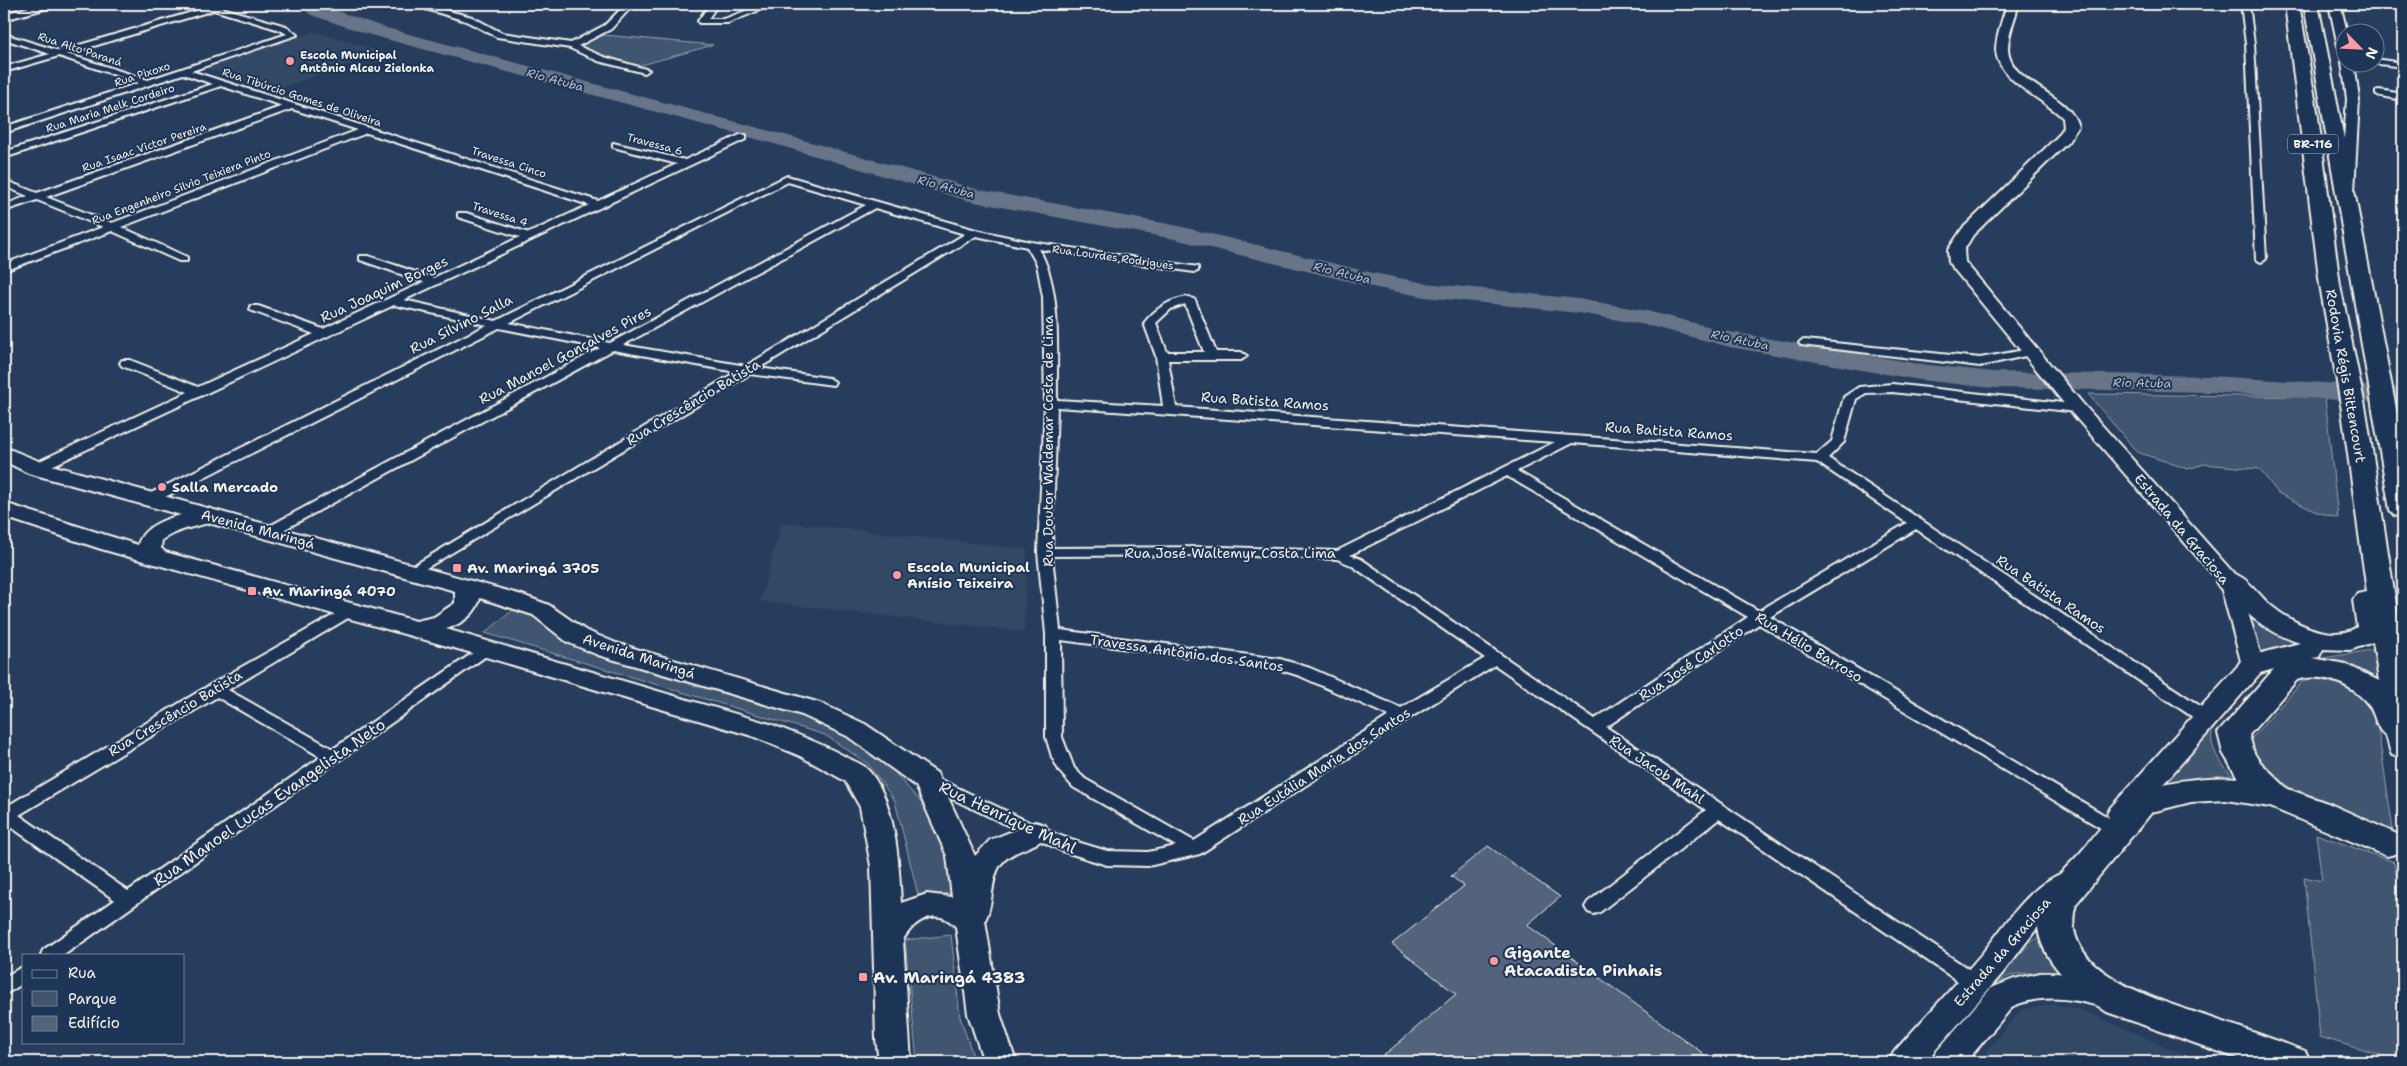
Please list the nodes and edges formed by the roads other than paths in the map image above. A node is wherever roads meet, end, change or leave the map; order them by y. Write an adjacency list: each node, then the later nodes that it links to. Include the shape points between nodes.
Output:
1 (51, 4): 13 (main road)
2 (201, 4): 12 (street)
3 (413, 4): 16 (street, via 469,20 500,35)
4 (630, 4): 16 (street, via 608,27)
5 (714, 4): 6 (street, via 702,21 725,21)
6 (770, 4)
7 (2013, 4): 59 (main road, Estrada da Graciosa, via 2002,50 2006,63 2016,75 2064,112 2071,127 2063,139 1967,232 1960,241 1956,257 1960,268)
8 (2244, 4): 49 (street, via 2250,44)
9 (2292, 4): 75 (highway, Rodovia Régis Bittencourt / BR-116, via 2310,117 2330,285)
10 (2311, 4): 38 (highway, BR-116)
11 (2334, 4): 14 (main road)
12 (214, 8): 17 (street); 22 (street, Rua Pixoxo, via 282,28 293,35)
13 (4, 17)
14 (2338, 22)
15 (4, 36): 17 (street, Rua Alto Paraná)
16 (572, 46): 21 (street, via 601,59)
17 (58, 54): 20 (street); 24 (street, Rua Alto Paraná)
18 (2384, 62): 19 (street)
19 (2403, 65)
20 (4, 70)
21 (645, 70)
22 (185, 72): 24 (street, Rua Pixoxo); 25 (street, Rua Tibúrcio Gomes de Oliveira)
23 (2349, 72): 38 (main road, via 2353,107)
24 (149, 83): 29 (street, Rua Pixoxo)
25 (222, 83): 28 (street, Rua Tibúrcio Gomes de Oliveira); 34 (street, Rua Maria Melk Cordeiro)
26 (2379, 93): 27 (street)
27 (2403, 96)
28 (292, 106): 30 (street, Rua Tibúrcio Gomes de Oliveira); 37 (street, Rua Isaac Victor Pereira)
29 (4, 130)
30 (367, 130): 32 (street, Rua Tibúrcio Gomes de Oliveira); 43 (street, Rua Engenheiro Silvio Teixiera Pinto)
31 (744, 137): 35 (street, Rua Joaquim Borges)
32 (412, 144): 39 (street, Travessa Cinco)
33 (616, 145): 35 (street, Travessa 6)
34 (4, 155)
35 (688, 164): 39 (street, Rua Joaquim Borges)
36 (4, 183): 37 (street)
37 (36, 197): 41 (street, Rua Isaac Victor Pereira); 43 (street)
38 (2346, 197): 76 (highway, BR-116)
39 (599, 204): 45 (street, Rua Joaquim Borges)
40 (873, 205): 44 (street); 55 (street, Rua Silvino Salla, via 787,179); 58 (street, Rua Manoel Gonçalves Pires)
41 (4, 208)
42 (462, 215): 45 (street, Travessa 4)
43 (112, 227): 48 (street); 50 (street, Rua Engenheiro Silvio Teixiera Pinto)
44 (974, 232): 46 (street); 64 (street, Rua Crescêncio Batista)
45 (529, 237): 52 (street, Rua Joaquim Borges)
46 (1031, 245): 51 (street, Rua Lourdes Rodrigues); 68 (street, Rua Doutor Waldemar Costa de Lima, via 1042,264 1049,297)
47 (364, 258): 52 (street)
48 (183, 259)
49 (2261, 259)
50 (4, 268)
51 (1194, 269)
52 (433, 282): 53 (street, Rua Joaquim Borges)
53 (392, 301): 55 (street); 56 (street, Rua Joaquim Borges)
54 (254, 308): 56 (street)
55 (493, 325): 58 (street); 77 (street, Rua Silvino Salla)
56 (323, 333): 66 (street, Rua Joaquim Borges)
57 (1805, 343): 59 (street, via 1980,362)
58 (610, 348): 64 (street); 82 (street, Rua Manoel Gonçalves Pires)
59 (2030, 352): 67 (main road, Estrada da Graciosa)
60 (1211, 355): 61 (street); 61 (street, via 1188,300 1167,305 1150,323); 62 (street)
61 (1162, 356): 69 (street)
62 (1241, 356)
63 (126, 364): 66 (street)
64 (746, 370): 65 (street); 86 (street, Rua Crescêncio Batista)
65 (829, 382)
66 (199, 392): 73 (street, Rua Joaquim Borges)
67 (2072, 402): 72 (street, via 1900,388 1863,390 1850,397 1838,442); 87 (main road, Estrada da Graciosa)
68 (1051, 403): 69 (street, Rua Batista Ramos); 83 (street, Rua Doutor Waldemar Costa de Lima)
69 (1170, 410): 70 (street, Rua Batista Ramos)
70 (1568, 440): 72 (street, Rua Batista Ramos); 74 (street, Rua José Waltemyr Costa Lima)
71 (4, 453): 73 (main road, Avenida Maringá)
72 (1820, 458): 81 (street, Rua Batista Ramos)
73 (36, 468): 77 (main road, Avenida Maringá)
74 (1506, 470): 84 (street, Rua José Waltemyr Costa Lima); 90 (street, Rua Hélio Barroso)
75 (2363, 471): 93 (highway, via 2356,530 2372,630 2367,635); 101 (highway, Rodovia Régis Bittencourt / BR-116)
76 (2400, 486): 79 (highway, BR-116)
77 (150, 499): 80 (main road, Avenida Maringá)
78 (4, 510): 85 (main road)
79 (2403, 510)
80 (214, 517): 82 (main road, Avenida Maringá); 85 (main road, via 183,520 156,534 148,548)
81 (1917, 523): 90 (street, Rua José Carlotto); 99 (street, Rua Batista Ramos)
82 (271, 531): 86 (main road, Avenida Maringá)
83 (1045, 552): 84 (street, Rua José Waltemyr Costa Lima, via 1224,551); 92 (street, Rua Doutor Waldemar Costa de Lima)
84 (1339, 555): 95 (street, Rua Jacob Mahl, via 1356,562)
85 (157, 557): 89 (main road)
86 (413, 572): 88 (main road, Avenida Maringá)
87 (2230, 582): 93 (highway, via 2264,614 2285,627 2324,639); 96 (main road, Estrada da Graciosa)
88 (466, 587): 91 (main road, via 469,598 458,613 436,625); 103 (main road, Avenida Maringá, via 541,610 576,636 607,649 811,709 856,730)
89 (348, 612): 91 (main road); 97 (street, Rua Crescêncio Batista)
90 (1759, 617): 100 (street, Rua José Carlotto); 107 (street, Rua Hélio Barroso)
91 (411, 630): 94 (main road)
92 (1053, 634): 98 (street, Travessa Antônio dos Santos, via 1280,664); 110 (street, Rua Doutor Waldemar Costa de Lima, via 1054,737 1068,772 1095,794)
93 (2349, 640): 96 (highway)
94 (488, 649): 102 (street, Rua Manoel Lucas Evangelista Neto); 116 (main road, via 761,730 810,749 855,774 874,807 885,866)
95 (1495, 658): 98 (street, Rua Eutália Maria dos Santos); 100 (street, Rua Jacob Mahl)
96 (2253, 665): 99 (main road, Estrada da Graciosa)
97 (215, 689): 102 (street); 106 (street, Rua Crescêncio Batista)
98 (1402, 715): 110 (street, Rua Eutália Maria dos Santos)
99 (2206, 718): 107 (main road, Estrada da Graciosa)
100 (1596, 727): 105 (street, Rua Jacob Mahl)
101 (2403, 749): 104 (highway, via 2387,711 2367,687 2332,670 2298,668 2287,673 2234,733 2239,757 2261,784)
102 (333, 757): 113 (street, Rua Manoel Lucas Evangelista Neto)
103 (927, 780): 108 (street, Rua Henrique Mahl); 115 (main road, via 961,856)
104 (2278, 797): 109 (highway); 112 (highway, via 2216,789 2159,797 2141,804)
105 (1718, 810): 114 (street); 119 (street, Rua Jacob Mahl)
106 (5, 815): 113 (street)
107 (2110, 826): 112 (main road, Estrada da Graciosa)
108 (1035, 832): 111 (street, Rua Henrique Mahl, via 1107,858); 115 (main road, via 1000,847 985,864)
109 (2387, 844)
110 (1194, 849): 111 (street, Rua Eutália Maria dos Santos)
111 (1148, 859)
112 (2087, 867): 119 (main road, Estrada da Graciosa, via 2041,902); 121 (highway, via 2056,906 2056,935 2075,967)
113 (128, 900): 117 (street, Rua Manoel Lucas Evangelista Neto)
114 (1594, 907)
115 (972, 924): 116 (main road, via 966,914 955,908 943,904 928,905 898,921); 124 (main road, via 984,1014)
116 (890, 936): 123 (main road)
117 (51, 954)
118 (22, 974): 120 (street)
119 (1975, 983): 125 (main road, Estrada da Graciosa)
120 (4, 987)
121 (2120, 1001): 122 (highway); 126 (main road, via 2088,990 2057,985 2013,991 2002,997)
122 (2278, 1060)
123 (895, 1062)
124 (1000, 1062)
125 (1905, 1062)
126 (1947, 1062)

